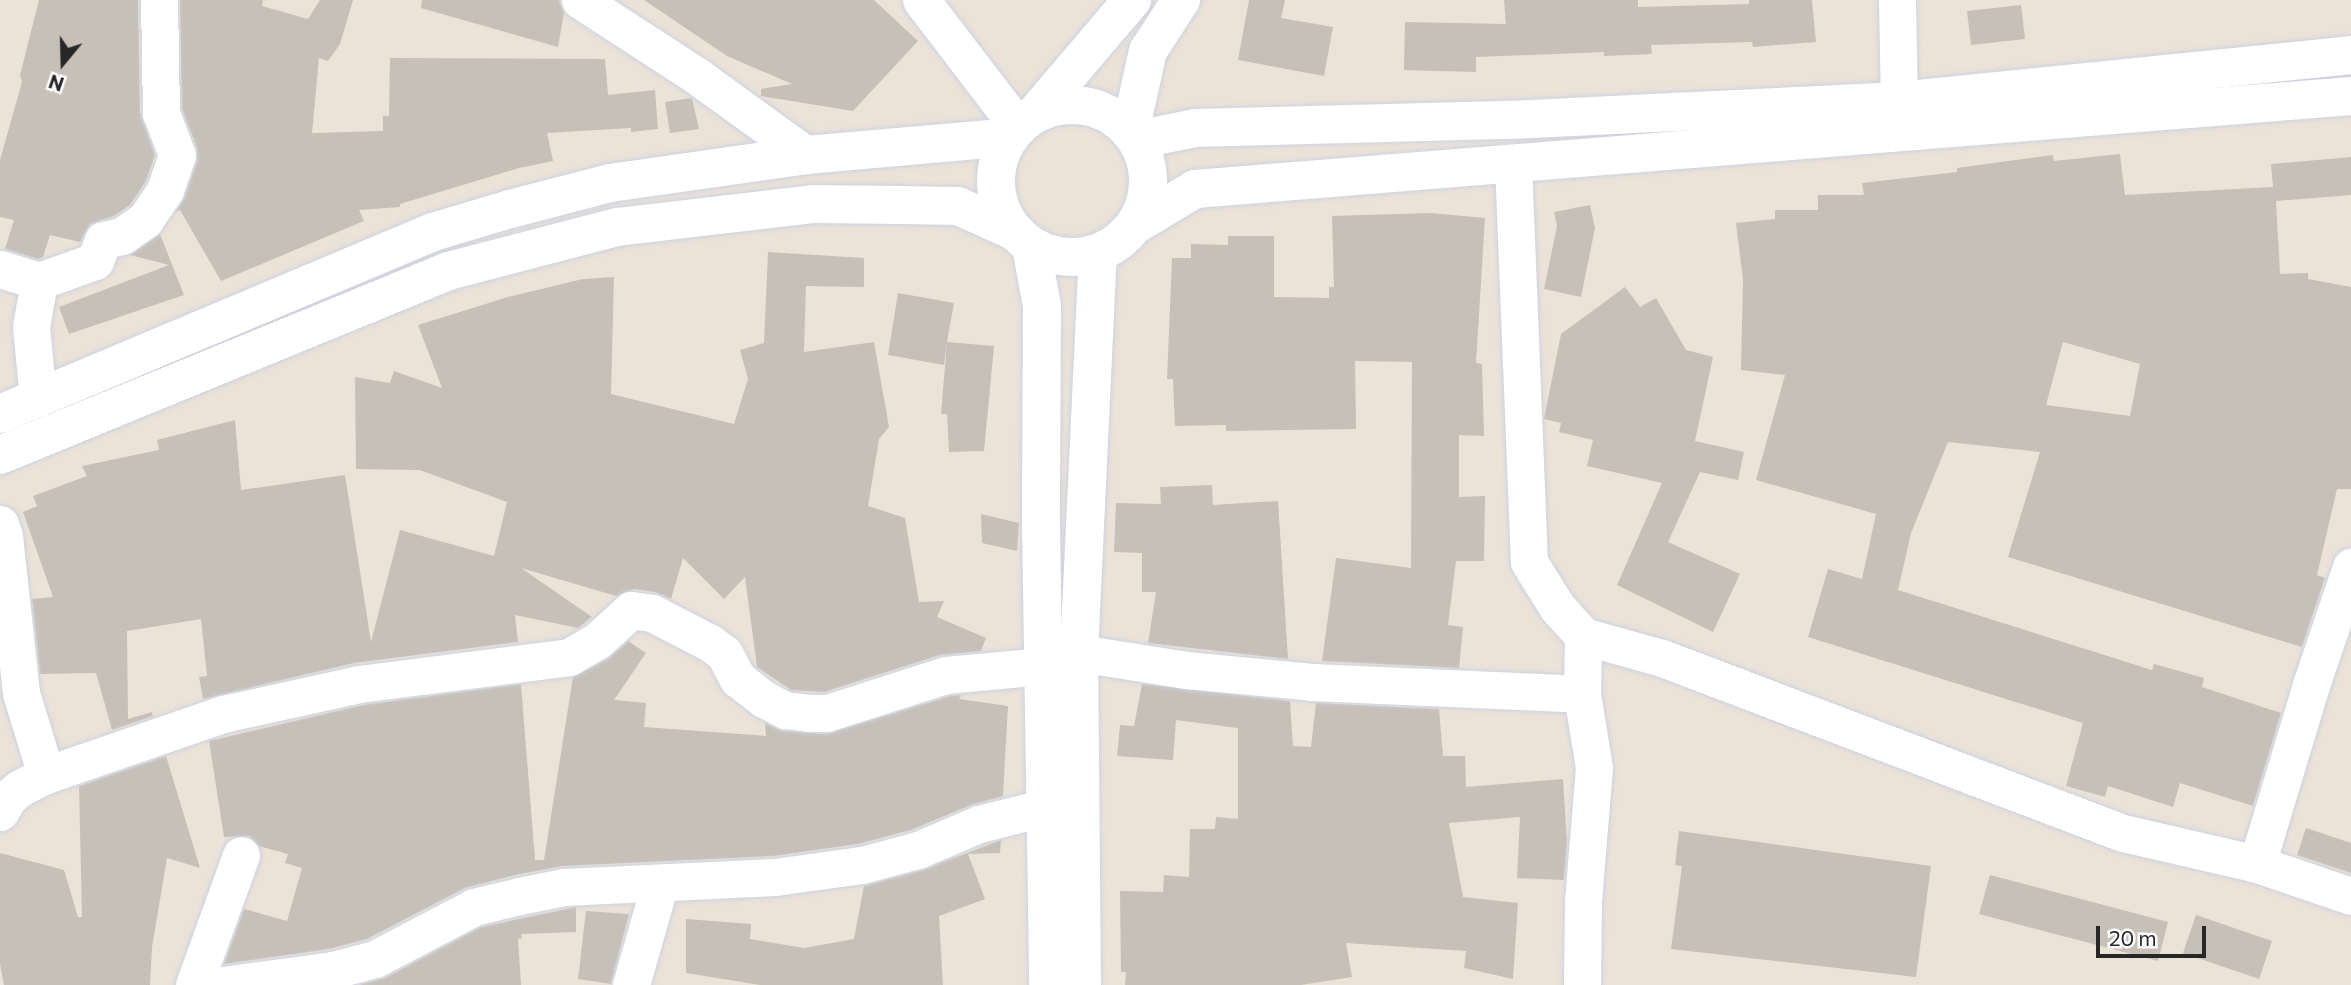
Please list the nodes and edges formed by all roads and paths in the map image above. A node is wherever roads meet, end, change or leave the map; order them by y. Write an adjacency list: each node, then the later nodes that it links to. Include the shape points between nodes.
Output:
1 (159, 0): 18 (street, via 161,113 177,155 165,190 145,220 122,236 103,240 95,261)
2 (580, 0): 12 (street, via 698,76)
3 (921, 0): 10 (street)
4 (1132, 0): 10 (main road)
5 (1181, 0): 11 (main road, via 1148,51)
6 (1896, 0): 9 (street)
7 (2351, 55): 9 (main road)
8 (2351, 96): 13 (main road)
9 (1899, 102): 11 (main road, via 1511,120 1195,128)
10 (1021, 126): 11 (main road, via 1060,106 1086,107 1110,115); 12 (main road); 15 (main road, via 1000,155 996,174 1003,214)
11 (1133, 136): 14 (main road, via 1145,161 1148,183)
12 (806, 155): 19 (main road, via 610,183 433,232)
13 (1513, 164): 14 (main road, via 1195,189); 24 (street, via 1529,562 1557,607)
14 (1135, 225): 16 (main road)
15 (1023, 238): 16 (main road, via 1064,257); 21 (main road, via 958,206 813,204 617,227 448,271); 26 (main road, via 1042,306)
16 (1098, 253): 25 (main road)
17 (0, 270): 18 (street)
18 (39, 281): 19 (street, via 31,327)
19 (38, 398): 20 (main road)
20 (0, 414)
21 (0, 455)
22 (0, 524): 28 (street, via 21,693)
23 (2351, 567): 32 (street)
24 (1583, 636): 27 (street); 32 (street, via 1662,658 2123,833)
25 (1079, 653): 27 (street, via 1186,670 1312,682); 39 (main road)
26 (1043, 666): 28 (street, via 946,675 827,713 785,710 738,679 724,653 710,643 652,613 631,610 569,657 288,697 223,713); 29 (main road)
27 (1582, 694): 40 (street, via 1594,768 1583,901)
28 (46, 775): 30 (street, via 20,788)
29 (1046, 807): 33 (street, via 979,824 918,850 862,865 775,877); 38 (main road)
30 (0, 812)
31 (242, 855): 35 (street)
32 (2257, 864): 34 (street)
33 (660, 883): 36 (street, via 564,887 474,906 374,959 333,970); 37 (street)
34 (2351, 896)
35 (194, 985)
36 (222, 985)
37 (631, 985)
38 (1048, 985)
39 (1082, 985)
40 (1582, 985)

